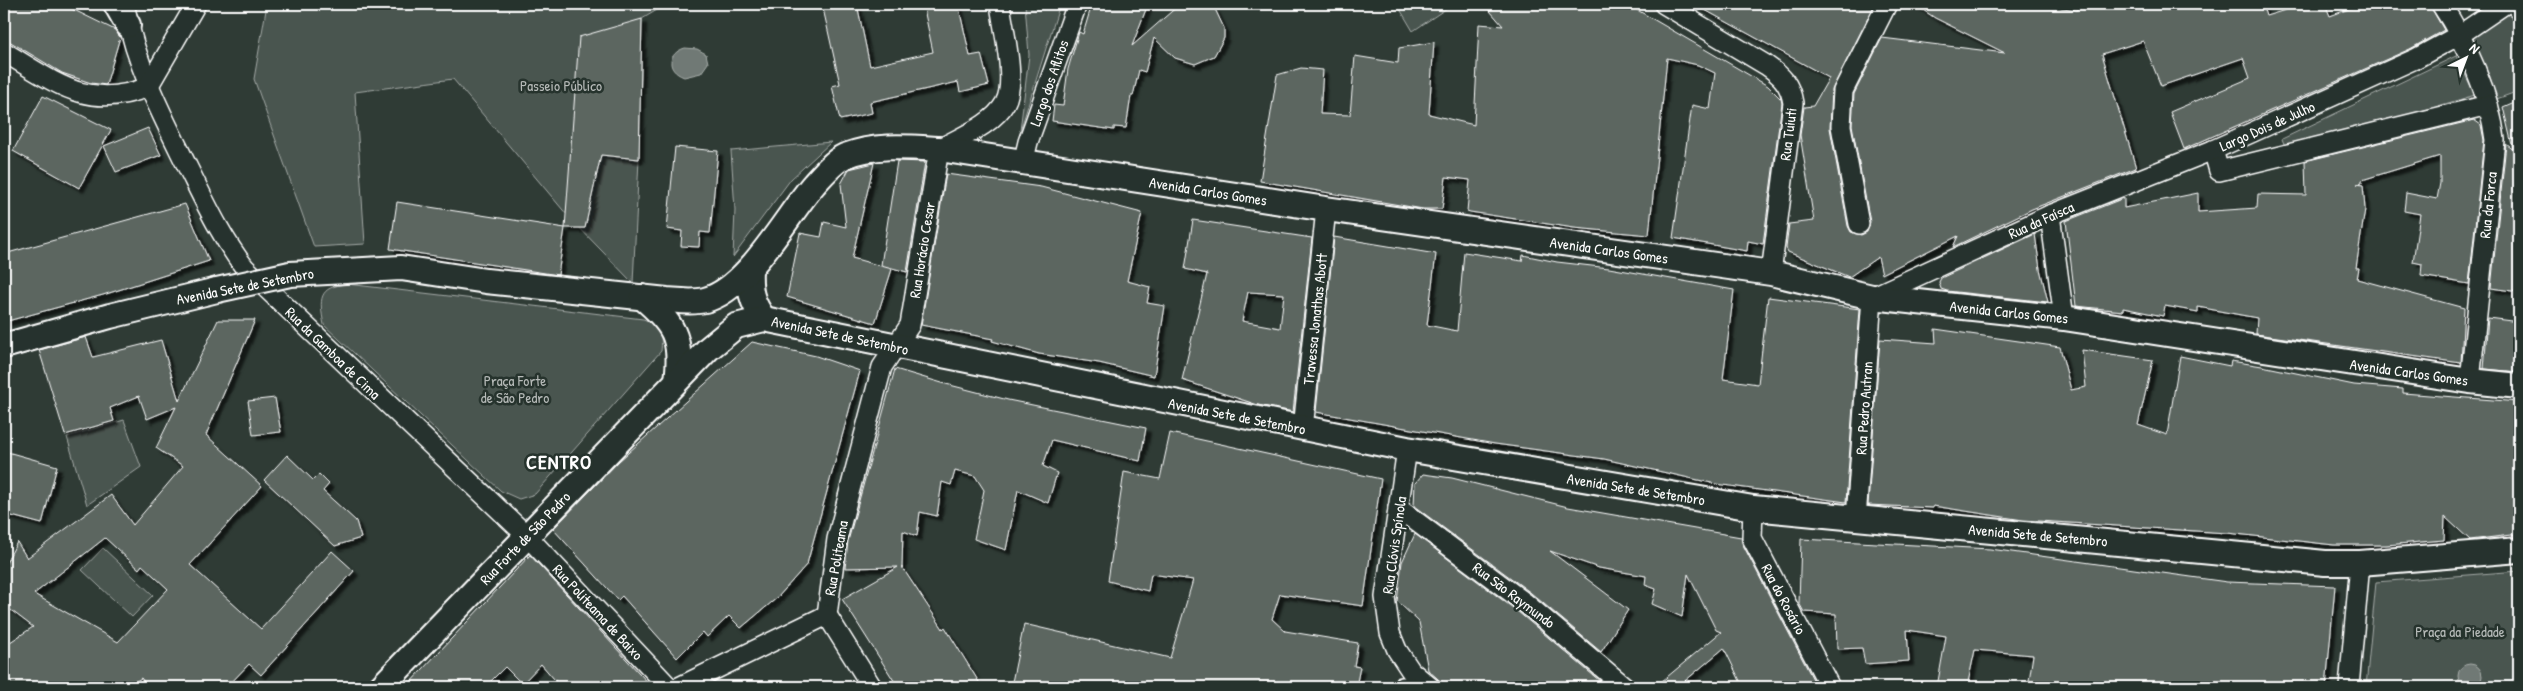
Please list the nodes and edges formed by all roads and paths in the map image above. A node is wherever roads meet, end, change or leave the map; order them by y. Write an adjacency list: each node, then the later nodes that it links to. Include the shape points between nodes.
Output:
1 (116, 4): 11 (main road)
2 (196, 4): 14 (street)
3 (1000, 4): 16 (street, via 1008,66 1006,102 984,124)
4 (1076, 4): 18 (street, Largo dos Aflitos)
5 (1664, 4): 23 (street, Rua Tuiuti, via 1766,65 1782,76 1791,89 1792,103)
6 (1886, 4): 21 (street, via 1843,91 1841,126)
7 (2441, 4): 12 (street, Rua da Forca)
8 (2504, 4): 12 (street, Largo Dois de Julho)
9 (2515, 4): 10 (street)
10 (2519, 10)
11 (126, 14): 14 (street, Rua da Gamboa de Cima)
12 (2461, 34): 15 (street, Rua da Forca); 17 (street, Largo Dois de Julho, via 2415,59)
13 (4, 52): 14 (street, via 58,84 81,93 105,98 128,95)
14 (148, 87): 38 (street, Rua da Gamboa de Cima, via 211,215 244,268)
15 (2488, 105): 17 (street, Largo Dois de Julho, via 2219,170); 31 (street, Rua da Forca, via 2495,140)
16 (939, 149): 18 (main road, Avenida Carlos Gomes); 22 (main road, Avenida Carlos Gomes, via 871,148 842,157 804,196); 29 (street, Rua Horácio Cesar, via 910,325)
17 (2213, 150): 20 (street, Rua da Faísca)
18 (1023, 163): 19 (main road, Avenida Carlos Gomes)
19 (1326, 209): 23 (main road, Avenida Carlos Gomes); 33 (street, Travessa Jonathas Abott)
20 (2050, 215): 25 (street, Rua da Faísca); 26 (street)
21 (1859, 224)
22 (750, 269): 24 (main road, Avenida Sete de Setembro, via 706,300 690,302); 27 (main road, via 750,294)
23 (1771, 273): 25 (main road, Avenida Carlos Gomes)
24 (642, 297): 28 (main road, Avenida Sete de Setembro, bridge, via 486,281 401,268 290,274 110,316); 30 (main road, via 672,326 680,359)
25 (1872, 297): 26 (main road, Avenida Carlos Gomes); 37 (street, Rua Pedro Autran)
26 (2064, 318): 31 (main road, Avenida Carlos Gomes)
27 (764, 319): 29 (main road, Avenida Sete de Setembro); 30 (main road, Rua Forte de São Pedro, via 748,321 724,334)
28 (4, 346)
29 (896, 346): 33 (main road, Avenida Sete de Setembro); 41 (street, Rua Politeama, via 882,367 837,539)
30 (677, 380): 38 (main road, Rua Forte de São Pedro)
31 (2470, 381): 32 (main road, Avenida Carlos Gomes)
32 (2519, 386)
33 (1303, 429): 34 (main road, Avenida Sete de Setembro)
34 (1407, 449): 35 (street, Rua Clóvis Spínola); 36 (main road, Avenida Sete de Setembro)
35 (1398, 508): 48 (street, Rua Clóvis Spínola, via 1385,597 1390,633 1411,671); 49 (street, Rua São Raymundo, via 1524,602)
36 (1753, 508): 37 (main road, Avenida Sete de Setembro); 50 (street, Rua do Rosário, via 1752,538)
37 (1856, 519): 40 (main road, Avenida Sete de Setembro, via 2325,563)
38 (527, 536): 42 (main road, Rua Forte de São Pedro); 43 (street, Rua Politeama de Baixo)
39 (2519, 550): 40 (main road, Avenida Sete de Setembro)
40 (2360, 563): 51 (street)
41 (827, 615): 44 (street, Rua Politeama); 45 (street)
42 (381, 687)
43 (669, 687)
44 (679, 687)
45 (872, 687)
46 (1402, 687): 47 (street)
47 (1411, 687)
48 (1430, 687)
49 (1625, 687)
50 (1830, 687)
51 (2349, 687)

